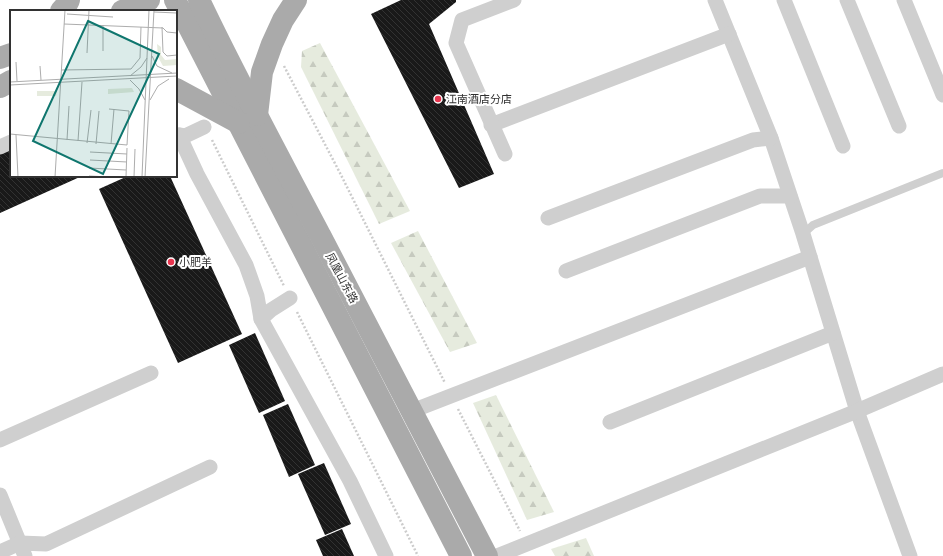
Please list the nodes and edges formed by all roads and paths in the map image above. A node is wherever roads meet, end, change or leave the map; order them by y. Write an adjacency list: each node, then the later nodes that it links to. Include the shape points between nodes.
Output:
1 (69, 0): 10 (main road)
2 (149, 0): 11 (main road)
3 (296, 0): 13 (main road)
4 (514, 0): 21 (street, via 462,20 456,43)
5 (715, 0): 12 (street)
6 (784, 0): 27 (street)
7 (847, 0): 22 (street)
8 (904, 0): 19 (street)
9 (184, 4): 20 (main road, 凤凰山东路, via 214,33)
10 (62, 10)
11 (124, 10)
12 (729, 34): 21 (street); 25 (street)
13 (272, 44): 20 (main road); 41 (path, via 340,173)
14 (10, 54): 15 (main road)
15 (0, 58)
16 (10, 82): 17 (main road)
17 (0, 87)
18 (177, 89): 20 (main road)
19 (943, 95)
20 (248, 119): 42 (main road, 凤凰山东路); 53 (main road, 凤凰山东路)
21 (491, 125): 29 (street)
22 (898, 126)
23 (204, 127): 24 (street, via 186,136); 36 (path)
24 (177, 135): 37 (street, via 246,265 257,296)
25 (771, 138): 31 (street); 32 (street, via 753,140)
26 (10, 142): 28 (street)
27 (843, 146)
28 (0, 147)
29 (505, 154)
30 (943, 173): 33 (lane, via 813,225)
31 (790, 196): 33 (street); 35 (street, via 760,196)
32 (548, 218)
33 (803, 234): 34 (street)
34 (810, 258): 38 (street); 41 (street)
35 (566, 271)
36 (290, 298): 37 (street); 52 (path)
37 (261, 319): 51 (street, via 350,481)
38 (833, 333): 43 (street); 44 (street)
39 (151, 373): 45 (street)
40 (943, 374): 43 (street)
41 (451, 396): 42 (street); 48 (path)
42 (412, 411): 54 (main road, 凤凰山东路)
43 (857, 411): 48 (street); 56 (street)
44 (610, 422)
45 (0, 440)
46 (210, 467): 49 (street, via 46,544)
47 (0, 495): 49 (street)
48 (527, 544): 55 (street)
49 (23, 550): 50 (street)
50 (0, 552)
51 (386, 556)
52 (418, 556)
53 (460, 556)
54 (487, 556)
55 (497, 556)
56 (910, 556)

